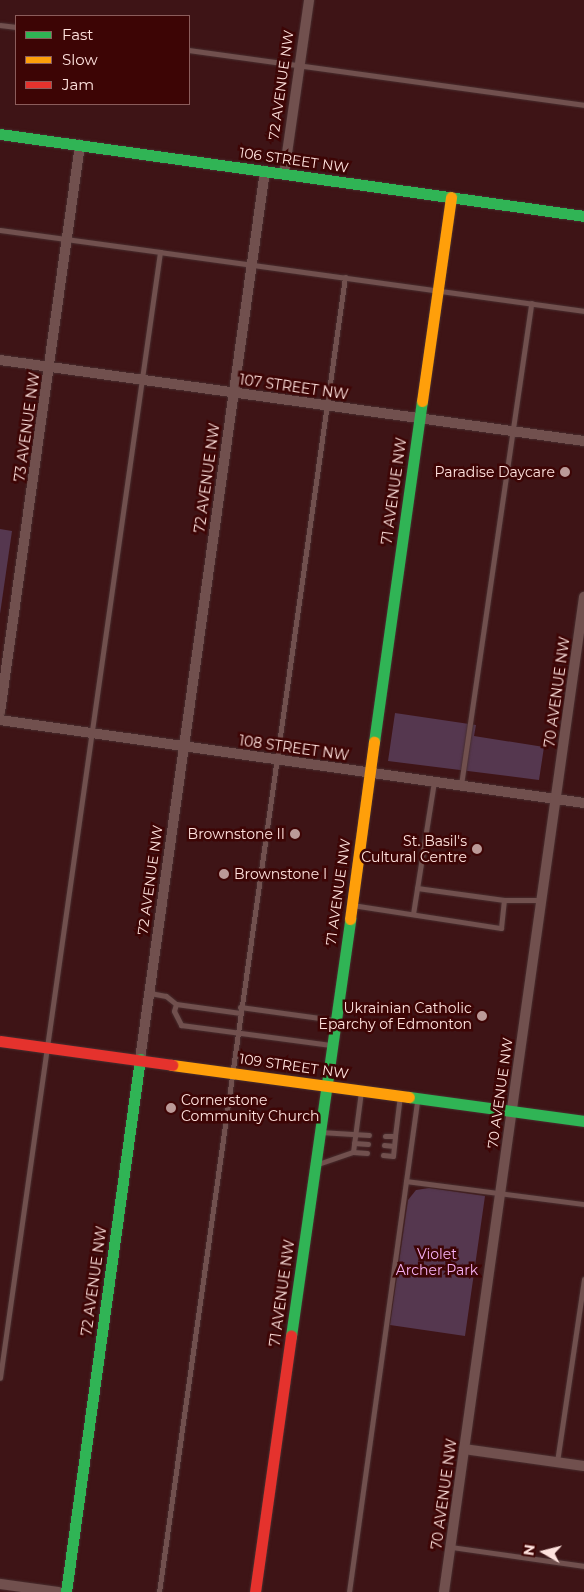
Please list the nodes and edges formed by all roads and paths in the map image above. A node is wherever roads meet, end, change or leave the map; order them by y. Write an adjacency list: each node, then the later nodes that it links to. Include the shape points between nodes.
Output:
1 (309, 0): 5 (street, 72 AVENUE NW)
2 (0, 25): 3 (lane)
3 (15, 27)
4 (190, 50): 5 (lane)
5 (300, 65): 6 (lane); 10 (street, 72 AVENUE NW)
6 (584, 105)
7 (0, 134): 8 (street, 106 STREET NW)
8 (80, 145): 9 (street, 106 STREET NW); 14 (street, 73 AVENUE NW)
9 (265, 171): 10 (street, 106 STREET NW); 16 (street, 72 AVENUE NW)
10 (284, 174): 11 (street, 106 STREET NW)
11 (451, 197): 12 (street, 106 STREET NW); 18 (street, 71 AVENUE NW)
12 (584, 216)
13 (0, 230): 14 (lane)
14 (66, 239): 15 (lane); 22 (street, 73 AVENUE NW)
15 (160, 252): 16 (lane); 23 (lane)
16 (252, 264): 17 (lane); 24 (street, 72 AVENUE NW)
17 (345, 277): 18 (lane); 25 (lane)
18 (438, 291): 19 (lane); 26 (street, 71 AVENUE NW)
19 (531, 303): 20 (lane); 27 (lane)
20 (584, 311)
21 (0, 360): 22 (street, 107 STREET NW)
22 (49, 366): 23 (street, 107 STREET NW); 30 (street, 73 AVENUE NW)
23 (142, 379): 24 (street, 107 STREET NW); 32 (lane)
24 (234, 392): 25 (street, 107 STREET NW); 33 (street, 72 AVENUE NW)
25 (326, 406): 26 (street, 107 STREET NW); 34 (lane)
26 (419, 418): 27 (street, 107 STREET NW); 35 (street, 71 AVENUE NW)
27 (513, 431): 28 (street, 107 STREET NW); 37 (lane)
28 (584, 441)
29 (584, 597): 38 (street, 70 AVENUE NW)
30 (0, 712)
31 (0, 720): 32 (street, 108 STREET NW)
32 (92, 732): 33 (street, 108 STREET NW); 52 (lane)
33 (184, 746): 34 (street, 108 STREET NW); 45 (street, 72 AVENUE NW)
34 (276, 760): 35 (street, 108 STREET NW); 47 (lane)
35 (370, 773): 36 (street, 108 STREET NW); 43 (street, 71 AVENUE NW)
36 (434, 782): 37 (street, 108 STREET NW); 40 (lane)
37 (461, 785): 38 (street, 108 STREET NW)
38 (556, 799): 39 (street, 108 STREET NW); 42 (street, 70 AVENUE NW)
39 (584, 803)
40 (417, 888): 41 (lane); 44 (lane)
41 (504, 900): 42 (lane); 44 (lane, via 501,928)
42 (542, 900): 59 (street, 70 AVENUE NW)
43 (351, 905): 44 (lane); 48 (street, 71 AVENUE NW)
44 (413, 914)
45 (150, 993): 46 (lane, via 166,996); 53 (street, 72 AVENUE NW)
46 (176, 1004): 47 (lane); 49 (lane, via 174,1011 181,1025)
47 (240, 1010): 48 (lane); 49 (lane)
48 (335, 1020): 51 (street, 71 AVENUE NW)
49 (237, 1033): 51 (lane); 54 (lane)
50 (0, 1041): 52 (street, 109 STREET NW)
51 (332, 1045): 55 (street, 71 AVENUE NW)
52 (46, 1047): 53 (street, 109 STREET NW); 78 (lane)
53 (140, 1059): 54 (street, 109 STREET NW); 86 (street, 72 AVENUE NW)
54 (231, 1072): 55 (street, 109 STREET NW); 87 (lane)
55 (326, 1085): 56 (street, 109 STREET NW); 61 (street, 71 AVENUE NW)
56 (361, 1090): 57 (street, 109 STREET NW); 62 (lane)
57 (400, 1096): 58 (street, 109 STREET NW); 65 (lane)
58 (418, 1098): 59 (street, 109 STREET NW); 74 (lane)
59 (512, 1111): 60 (street, 109 STREET NW); 75 (street, 70 AVENUE NW)
60 (584, 1121)
61 (319, 1132): 62 (lane); 73 (street, 71 AVENUE NW)
62 (356, 1134): 63 (lane); 66 (lane)
63 (370, 1135)
64 (385, 1136): 65 (lane)
65 (395, 1136): 69 (lane)
66 (354, 1143): 67 (lane); 70 (lane)
67 (368, 1144)
68 (384, 1145): 69 (lane)
69 (394, 1146): 72 (lane, via 393,1156)
70 (353, 1152): 71 (lane); 73 (lane)
71 (367, 1153)
72 (382, 1155)
73 (315, 1165): 88 (street, 71 AVENUE NW)
74 (406, 1181): 75 (lane); 89 (lane)
75 (500, 1193): 76 (lane); 79 (street, 70 AVENUE NW)
76 (584, 1204)
77 (584, 1279): 80 (lane)
78 (0, 1378)
79 (464, 1449): 80 (street); 82 (street, 70 AVENUE NW)
80 (557, 1462): 81 (street)
81 (584, 1466)
82 (451, 1547): 83 (lane); 90 (street, 70 AVENUE NW)
83 (584, 1566)
84 (0, 1584): 85 (street)
85 (58, 1592)
86 (66, 1592)
87 (159, 1592)
88 (255, 1592)
89 (349, 1592)
90 (444, 1592)

